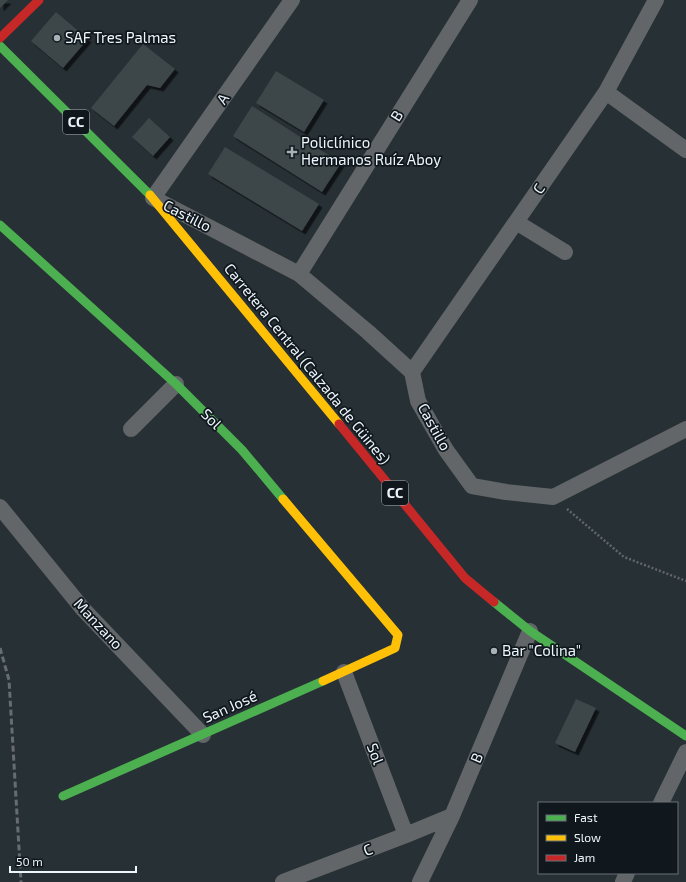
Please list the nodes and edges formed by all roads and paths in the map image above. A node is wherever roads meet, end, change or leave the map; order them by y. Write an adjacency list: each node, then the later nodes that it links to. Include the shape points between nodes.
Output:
1 (39, 0): 5 (street)
2 (292, 0): 9 (street, A)
3 (470, 0): 13 (street, B)
4 (656, 0): 7 (street, C)
5 (0, 38)
6 (0, 46): 9 (street, Carretera Central (Calzada de Güines) / CC)
7 (606, 92): 8 (street); 10 (street, C)
8 (686, 150)
9 (153, 198): 13 (street, Castillo); 21 (street, Carretera Central (Calzada de Güines) / CC, via 466,578)
10 (516, 222): 12 (street); 14 (street, C)
11 (0, 225): 15 (street, Sol)
12 (565, 252)
13 (299, 274): 14 (street, Castillo)
14 (412, 372): 18 (street, Castillo, via 418,401 446,450 472,486)
15 (176, 384): 16 (street); 22 (street, Sol, via 242,450)
16 (131, 429)
17 (686, 429): 18 (street)
18 (554, 498): 20 (path, via 624,557)
19 (0, 507): 24 (street, Manzano, via 83,609)
20 (686, 581)
21 (530, 632): 25 (street, Carretera Central (Calzada de Güines) / CC); 29 (street, B)
22 (398, 635): 23 (street, San José, via 395,648)
23 (344, 672): 24 (street, San José); 30 (street, Sol)
24 (203, 735): 27 (street, San José)
25 (686, 736)
26 (686, 752): 28 (street)
27 (63, 796)
28 (661, 802)
29 (452, 816): 30 (street, C); 32 (street, B)
30 (406, 836): 31 (street, C)
31 (283, 882)
32 (420, 882)

